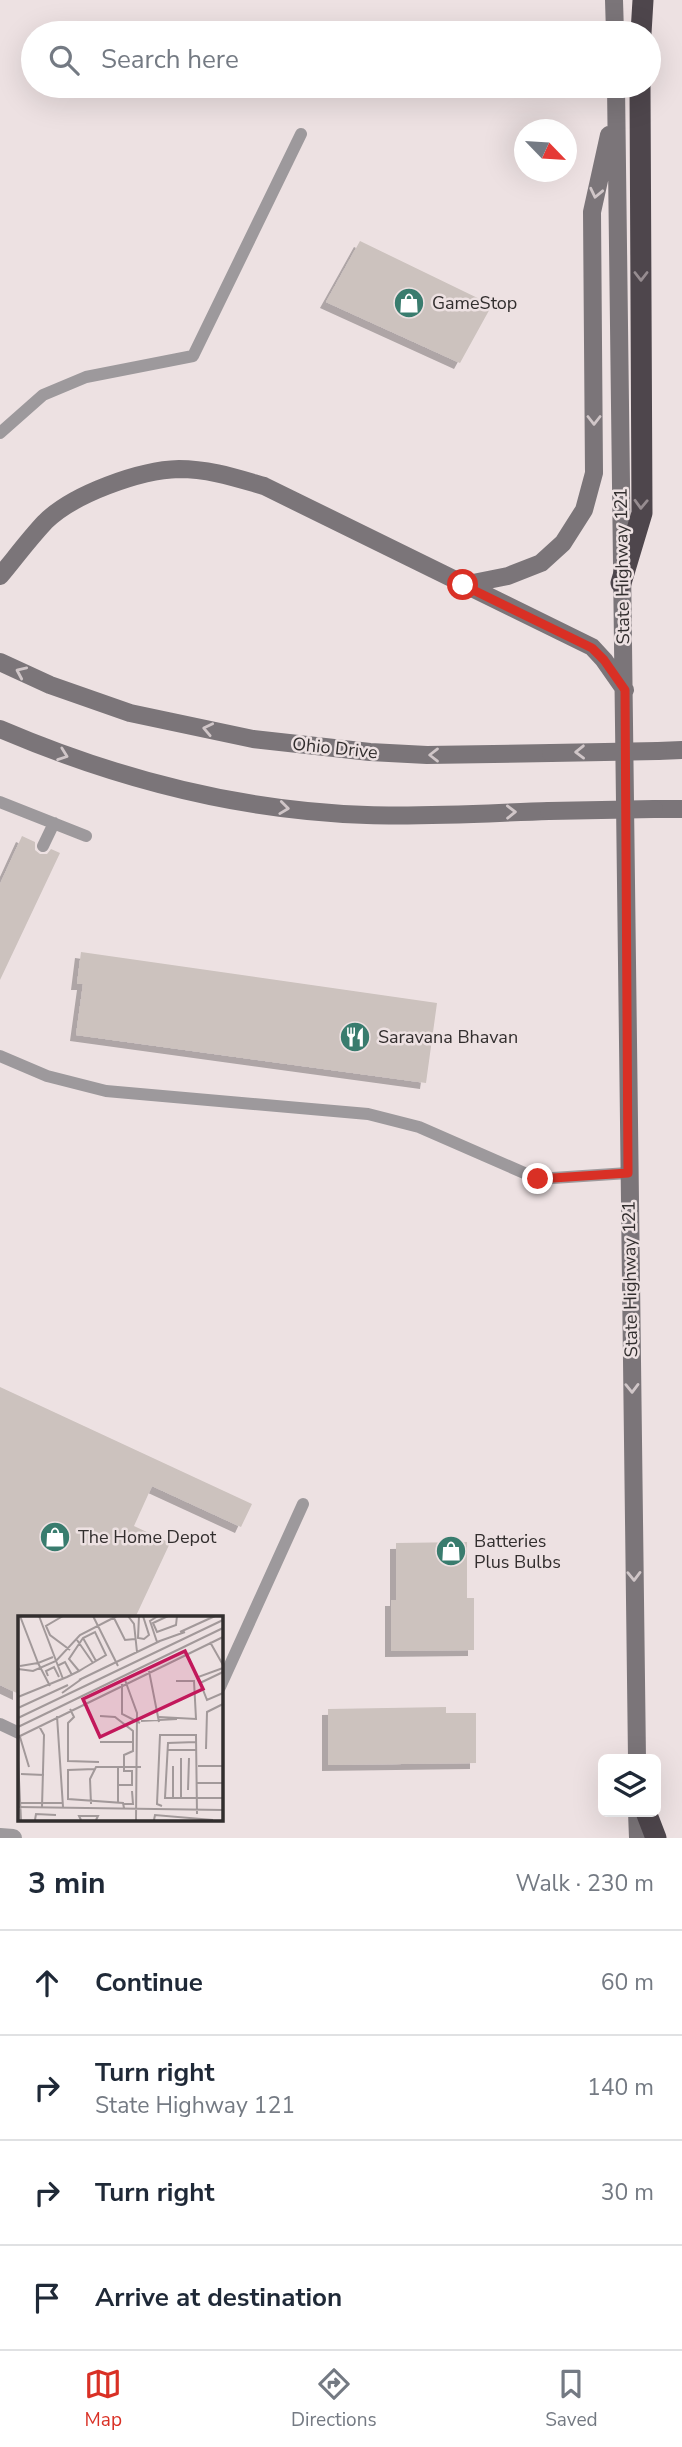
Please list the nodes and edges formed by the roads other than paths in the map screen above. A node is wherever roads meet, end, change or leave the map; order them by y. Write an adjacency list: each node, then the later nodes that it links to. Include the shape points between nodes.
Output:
1 (614, 0): 3 (main road)
2 (643, 0): 4 (highway)
3 (615, 21)
4 (642, 21)
5 (615, 98): 12 (main road, one-way to 12, via 592,212 594,473 584,510 563,543 541,563 508,576)
6 (616, 98): 11 (main road, State Highway 121)
7 (640, 98): 11 (highway, one-way to 11, via 642,513)
8 (301, 134): 9 (lane, via 193,356 86,377 43,395)
9 (0, 433)
10 (0, 576): 12 (main road, via 47,520 89,493 136,476 178,469 223,473 264,486)
11 (621, 583): 14 (main road, State Highway 121)
12 (463, 585): 14 (main road, via 592,648)
13 (0, 662): 16 (main road, Ohio Drive, one-way to 13, bridge, via 404,754 313,747 130,713)
14 (625, 690): 23 (main road, State Highway 121)
15 (0, 729): 18 (main road, one-way to 18, bridge, via 148,783 323,813)
16 (682, 750)
17 (0, 802): 19 (lane)
18 (682, 808)
19 (54, 823): 20 (lane); 21 (lane)
20 (86, 836)
21 (43, 846)
22 (0, 1056): 23 (lane, via 47,1076 106,1091 368,1114 419,1127 538,1179)
23 (628, 1173): 28 (main road, State Highway 121, one-way to 28)
24 (303, 1504): 25 (lane)
25 (222, 1683)
26 (0, 1724): 27 (lane)
27 (18, 1733)
28 (637, 1754)
29 (637, 1817): 33 (main road)
30 (648, 1817): 34 (highway)
31 (0, 1837): 32 (street)
32 (13, 1838)
33 (638, 1838)
34 (656, 1838)

